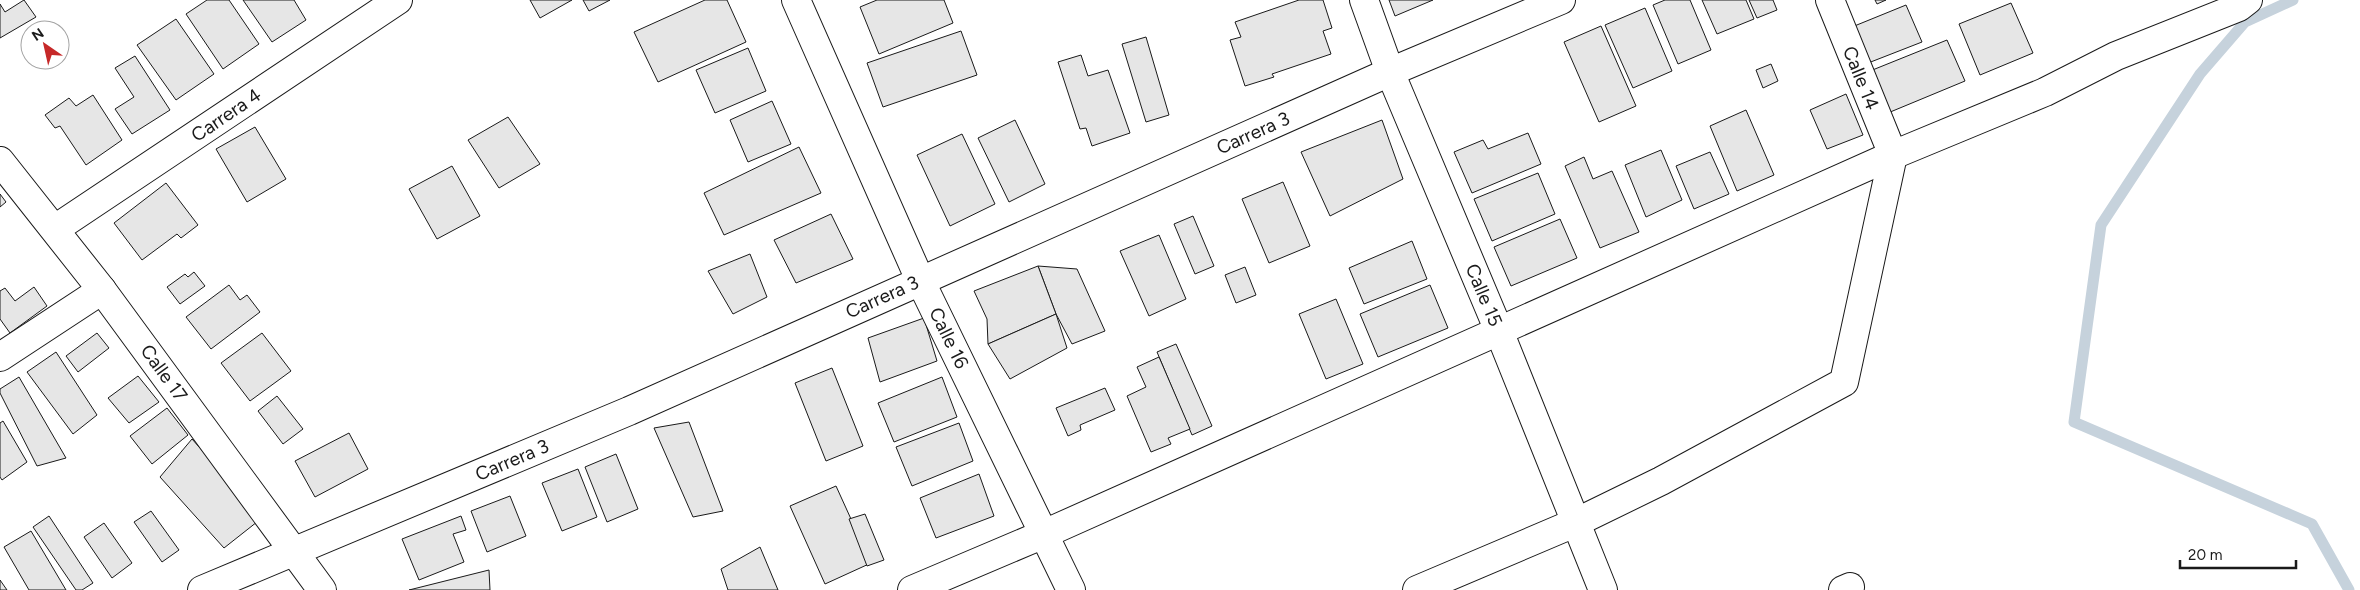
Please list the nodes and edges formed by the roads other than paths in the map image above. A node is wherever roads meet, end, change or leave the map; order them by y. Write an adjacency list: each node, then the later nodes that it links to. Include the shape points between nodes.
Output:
1 (398, 0): 10 (street, Carrera 4)
2 (796, 0): 11 (street, Calle 16)
3 (1364, 0): 7 (street, Calle 15)
4 (1561, 0): 7 (street, Carrera 3)
5 (1830, 0): 8 (street, Calle 14)
6 (2248, 0): 8 (street, via 2239,7 2116,56 2045,92)
7 (1390, 72): 11 (street, Carrera 3); 13 (street, Calle 15)
8 (1893, 155): 13 (street); 15 (street, via 1844,382 1661,481)
9 (0, 160): 10 (street, Calle 17)
10 (55, 229): 12 (street, Calle 17)
11 (920, 280): 16 (street, Calle 16); 17 (street, Carrera 3, via 629,411)
12 (102, 290): 14 (street); 17 (street, Calle 17)
13 (1499, 331): 15 (street, Calle 15); 16 (street)
14 (0, 357)
15 (1577, 522): 22 (street); 23 (street, Calle 15)
16 (1044, 534): 20 (street); 21 (street, Calle 16)
17 (295, 551): 18 (street, Carrera 3); 19 (street, Calle 17)
18 (202, 590)
19 (322, 590)
20 (912, 590)
21 (1071, 590)
22 (1417, 590)
23 (1603, 590)

